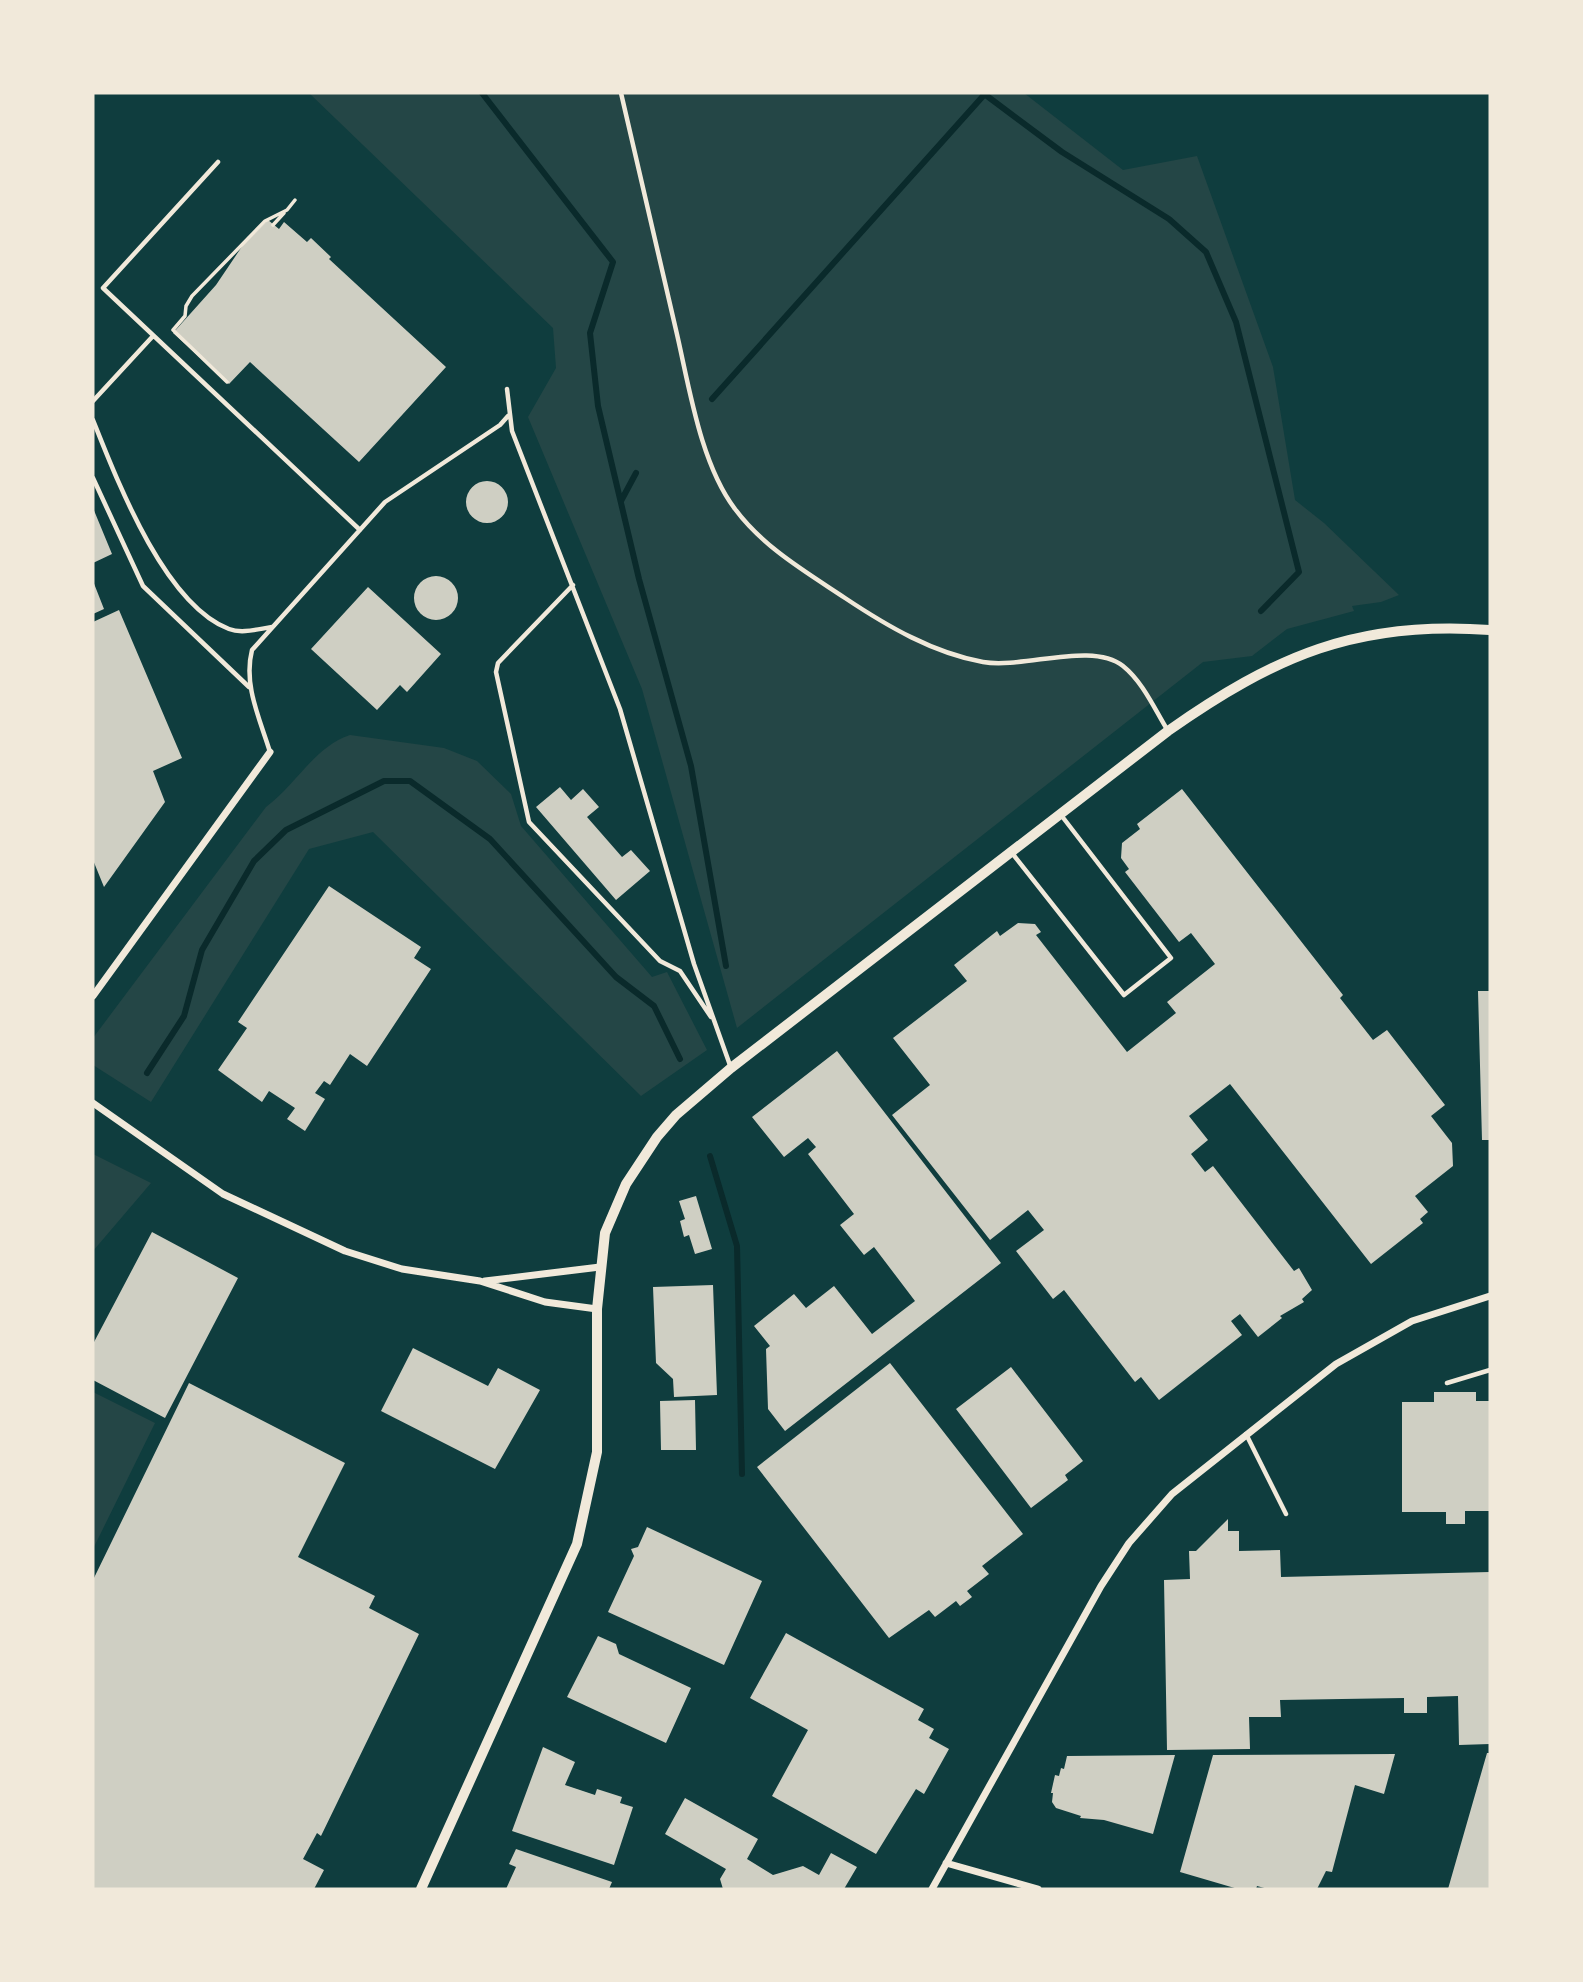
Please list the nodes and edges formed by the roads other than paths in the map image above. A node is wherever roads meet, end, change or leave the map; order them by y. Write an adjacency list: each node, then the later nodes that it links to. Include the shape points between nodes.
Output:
1 (621, 93): 14 (lane, via 693,401 716,477 734,509 767,544 822,583 881,621 950,654 986,663 1023,664 1104,656 1123,666)
2 (218, 162): 3 (lane, via 103,288)
3 (153, 336): 5 (lane); 9 (lane)
4 (507, 389): 6 (lane)
5 (93, 401)
6 (509, 416): 9 (lane, via 396,493); 10 (lane)
7 (93, 419): 11 (lane, via 126,500 181,590 216,623 231,630)
8 (93, 478): 13 (lane, via 143,586)
9 (359, 530): 11 (lane)
10 (573, 585): 19 (lane, via 621,709); 19 (lane, via 498,663 496,672 524,815 660,961 680,971)
11 (272, 627): 13 (lane, via 252,650 248,666)
12 (1490, 631): 14 (street, via 1410,629 1329,644 1261,671)
13 (251, 688): 15 (lane)
14 (1168, 731): 16 (street)
15 (270, 752): 18 (street)
16 (1060, 814): 17 (street); 17 (lane, via 1171,958 1124,995)
17 (1012, 852): 20 (street)
18 (93, 996)
19 (715, 1024): 20 (lane)
20 (731, 1068): 22 (street, via 676,1115 640,1160 605,1233)
21 (93, 1103): 23 (street, via 223,1194 345,1251 401,1269)
22 (600, 1267): 23 (street); 25 (street)
23 (480, 1281): 25 (street, via 545,1302)
24 (1490, 1296): 28 (street, via 1412,1321 1336,1364)
25 (597, 1309): 31 (street, via 597,1452 577,1544)
26 (1490, 1370): 27 (lane)
27 (1447, 1383)
28 (1246, 1433): 29 (lane); 30 (street, via 1172,1493 1129,1543)
29 (1286, 1514)
30 (946, 1863): 32 (street); 33 (street)
31 (421, 1889)
32 (932, 1889)
33 (1038, 1889)

